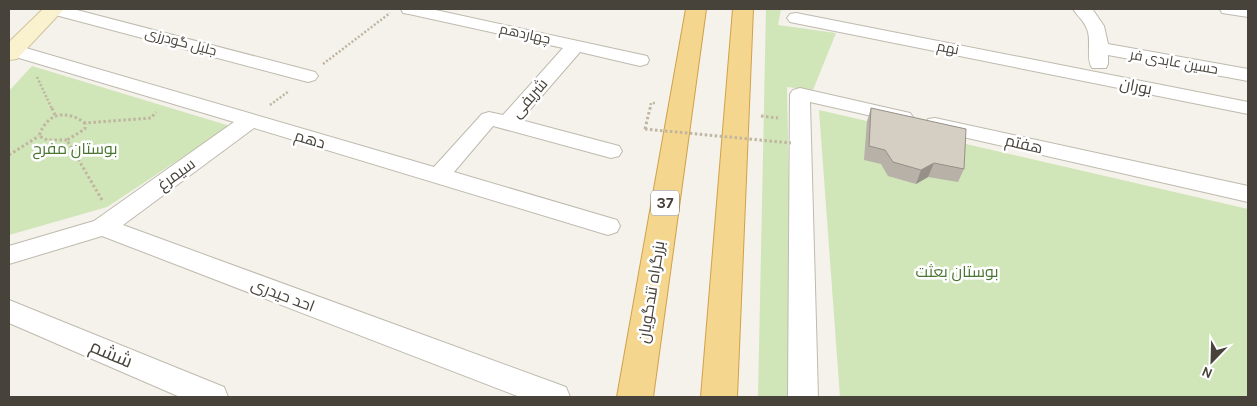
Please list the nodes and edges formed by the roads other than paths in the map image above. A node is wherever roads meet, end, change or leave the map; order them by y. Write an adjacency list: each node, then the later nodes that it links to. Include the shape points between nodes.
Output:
1 (54, 9): 12 (main road); 15 (street, جلیل گودرزی)
2 (409, 9): 7 (street, چهاردهم)
3 (696, 9): 29 (highway, بزرگراه تندگویان / 37)
4 (743, 9): 30 (highway)
5 (1081, 9): 11 (street, بوران, via 1093,20)
6 (1228, 9): 8 (street)
7 (437, 11): 10 (street, چهاردهم)
8 (1248, 12)
9 (796, 18): 16 (street, نهم)
10 (576, 45): 13 (street, چهاردهم); 19 (street, شریفی)
11 (1100, 48): 14 (street, حسین عابدی‌ فر); 16 (street, بوران)
12 (11, 52): 18 (street, دهم)
13 (640, 60)
14 (1248, 75)
15 (308, 76)
16 (1099, 79): 17 (street, بوران)
17 (1248, 108)
18 (250, 121): 21 (street, دهم); 23 (street, سیمرغ)
19 (507, 123): 20 (street); 21 (street, شریفی, via 489,118)
20 (611, 151)
21 (438, 176): 24 (street, دهم)
22 (1248, 194): 31 (street, هفتم, via 800,94)
23 (105, 217): 25 (street); 28 (street, احد حیدری)
24 (608, 226)
25 (9, 255)
26 (9, 311): 27 (street, ششم)
27 (213, 397)
28 (555, 397)
29 (635, 397)
30 (719, 397)
31 (803, 397)

